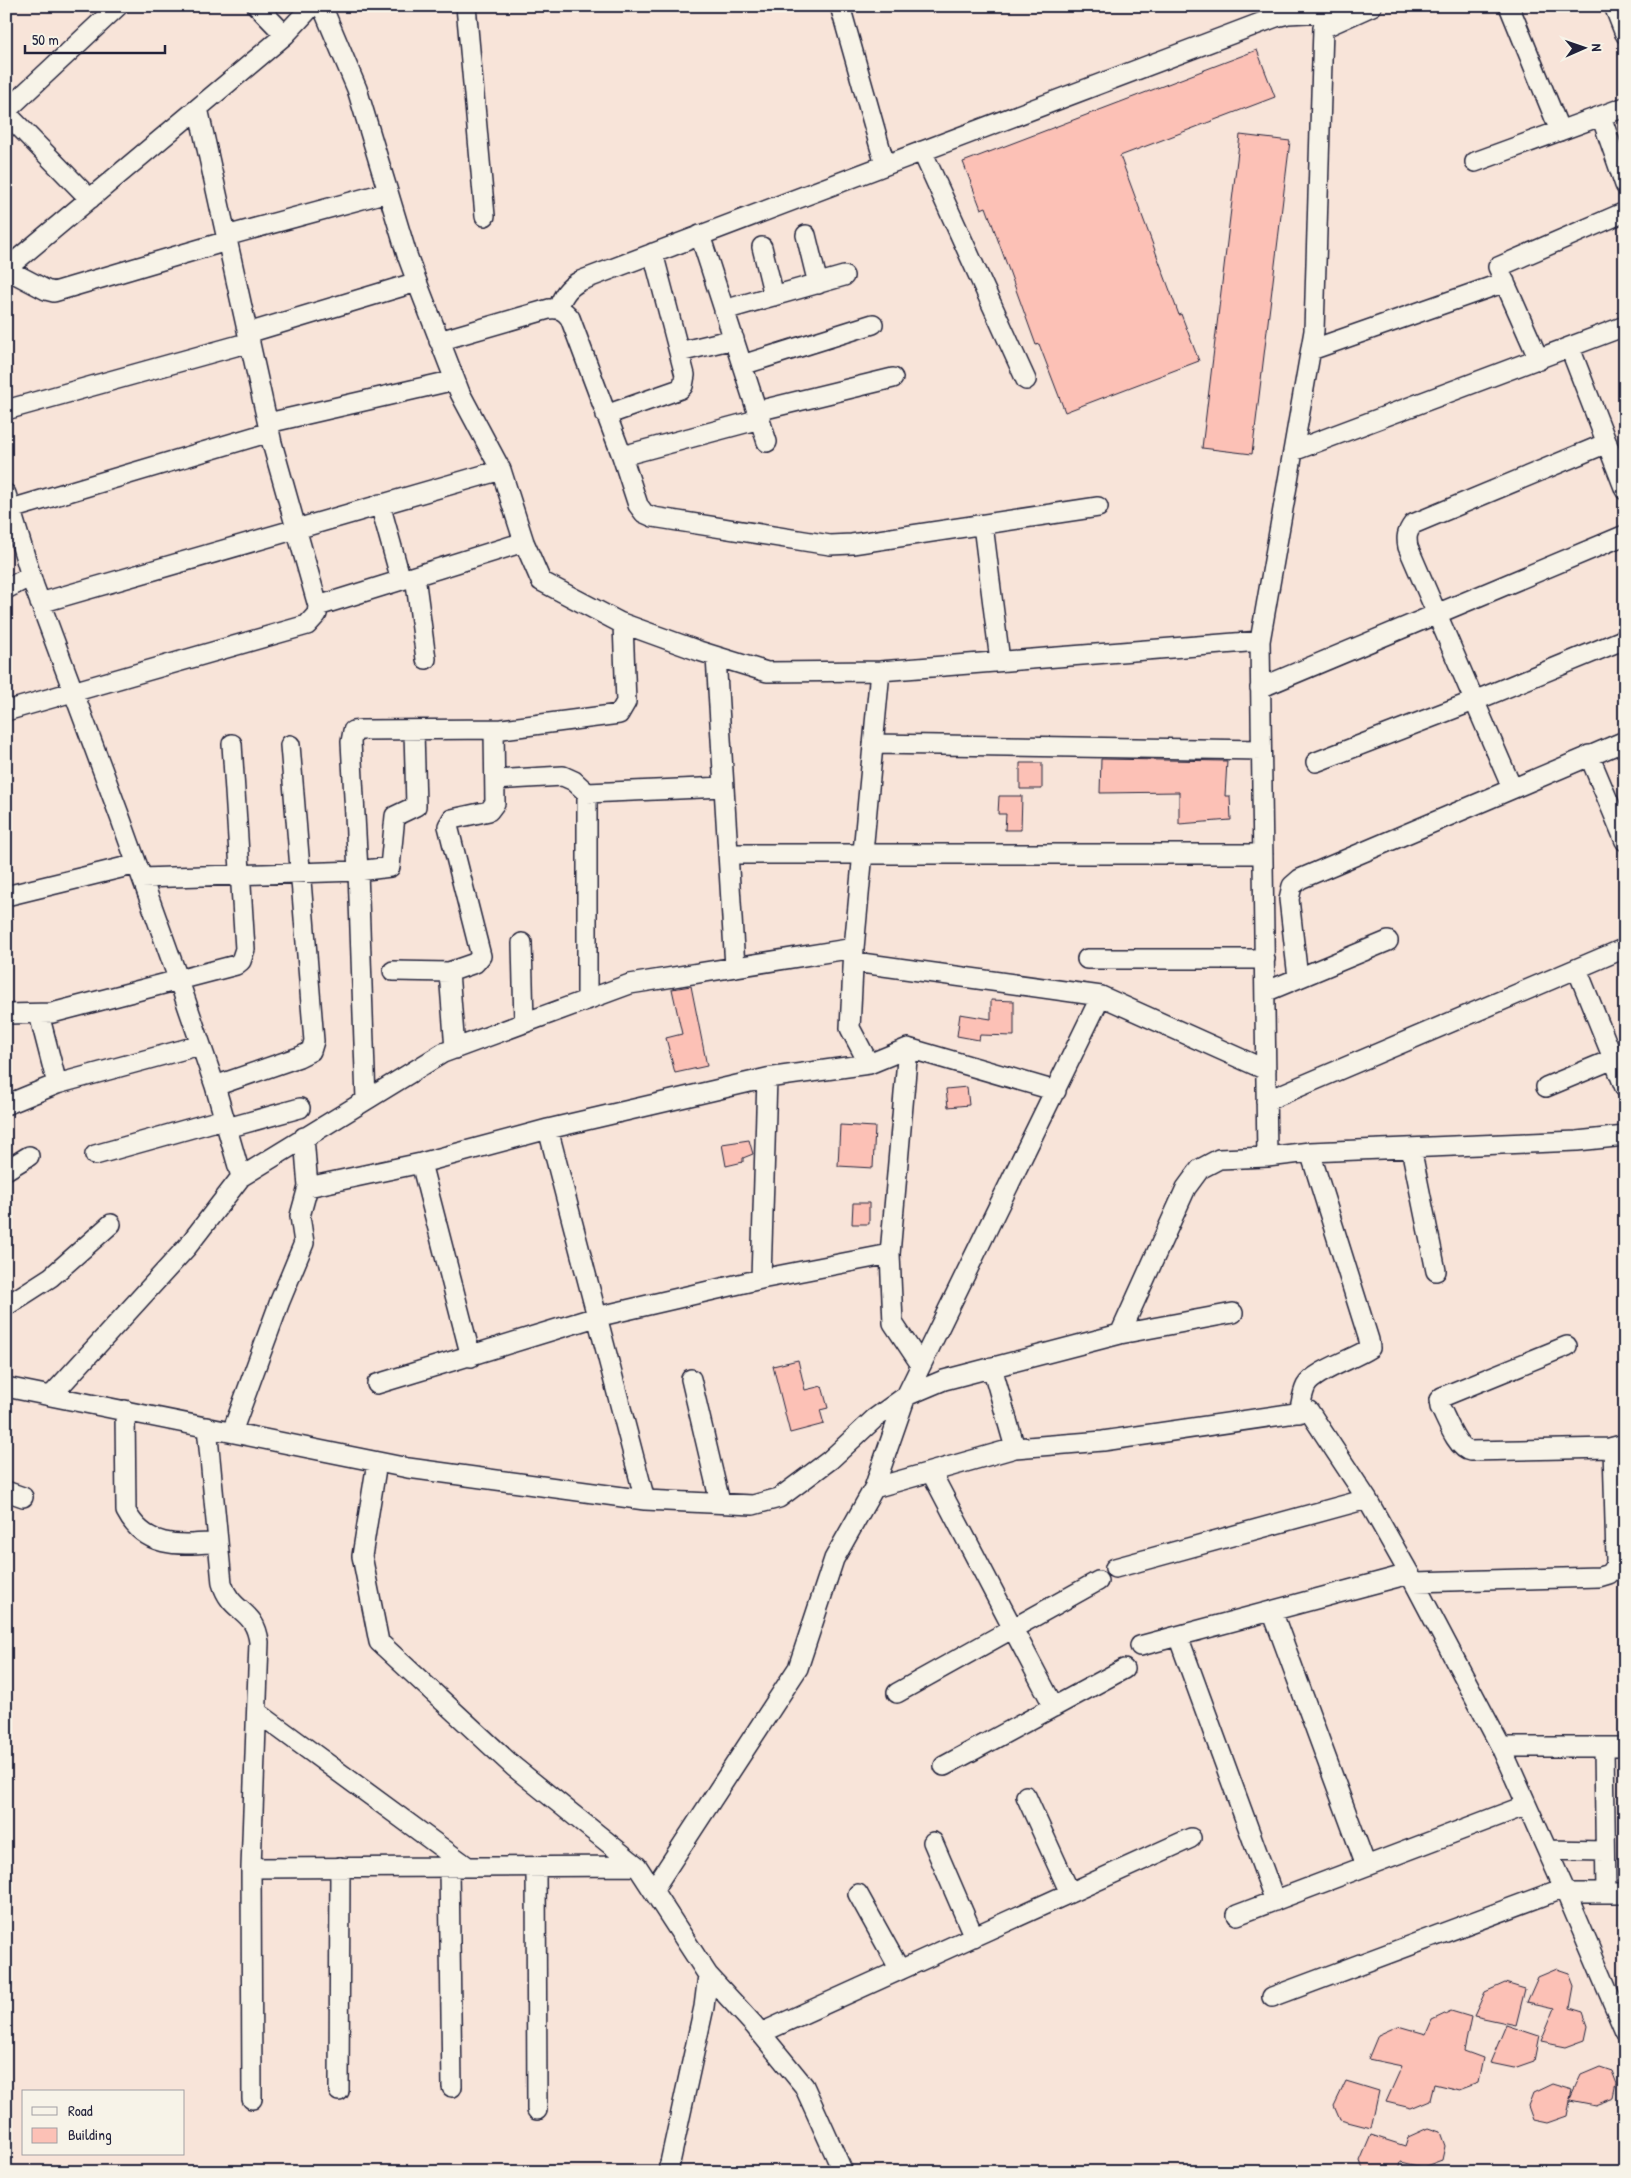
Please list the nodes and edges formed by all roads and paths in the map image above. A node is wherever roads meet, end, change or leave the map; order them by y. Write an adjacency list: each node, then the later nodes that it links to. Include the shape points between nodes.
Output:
1 (257, 6): 12 (street)
2 (312, 6): 12 (street)
3 (322, 6): 22 (street, via 357,89)
4 (466, 6): 25 (street)
5 (840, 6): 20 (street)
6 (1372, 6): 10 (street)
7 (1509, 6): 17 (street)
8 (1614, 6): 11 (street)
9 (110, 9): 15 (street)
10 (1326, 15): 18 (street, via 1288,14 1276,17); 45 (street)
11 (1625, 34)
12 (285, 36): 14 (street)
13 (1625, 107): 16 (street)
14 (198, 108): 23 (street); 28 (street)
15 (6, 112): 23 (street)
16 (1601, 116): 17 (street); 21 (street)
17 (1560, 131): 19 (street)
18 (922, 151): 20 (street); 51 (street)
19 (1475, 162)
20 (885, 165): 27 (street)
21 (1625, 185)
22 (388, 192): 28 (street); 33 (street)
23 (90, 199): 31 (street)
24 (1625, 212): 34 (street, via 1498,266)
25 (485, 216)
26 (806, 234): 35 (street)
27 (700, 235): 30 (street); 38 (street)
28 (227, 238): 31 (street, via 54,292); 41 (street)
29 (762, 247): 36 (street)
30 (653, 253): 37 (street, via 571,286); 46 (street)
31 (6, 269)
32 (844, 276): 35 (street)
33 (417, 282): 41 (street); 43 (street)
34 (1505, 282): 45 (street); 47 (street)
35 (818, 284): 36 (street)
36 (774, 296): 38 (street)
37 (558, 308): 43 (street); 54 (street, via 570,318)
38 (724, 310): 42 (street)
39 (873, 324): 48 (street)
40 (1625, 326): 44 (street)
41 (249, 338): 52 (street); 55 (street)
42 (734, 340): 46 (street); 48 (street)
43 (440, 341): 50 (street)
44 (1570, 348): 47 (street); 57 (street)
45 (1311, 350): 58 (street)
46 (679, 352): 54 (street, via 685,375 680,389)
47 (1540, 360): 58 (street)
48 (742, 365): 53 (street)
49 (893, 378): 53 (street)
50 (454, 380): 55 (street); 60 (street)
51 (1026, 380)
52 (6, 410)
53 (758, 415): 56 (street); 59 (street)
54 (606, 416): 59 (street)
55 (269, 427): 62 (street); 66 (street)
56 (767, 442)
57 (1607, 443): 61 (street); 74 (street, via 1413,524 1406,539 1408,547)
58 (1293, 451): 77 (street)
59 (622, 456): 65 (street, via 638,505 653,517 830,545)
60 (501, 470): 63 (street); 68 (street)
61 (1623, 481)
62 (8, 502): 69 (street)
63 (380, 504): 66 (street); 70 (street)
64 (1098, 507): 65 (street)
65 (983, 525): 80 (street)
66 (296, 528): 72 (street); 73 (street)
67 (1625, 535): 74 (street)
68 (524, 542): 70 (street); 75 (street, via 541,581)
69 (31, 576): 71 (street); 72 (street)
70 (408, 578): 73 (street); 79 (street)
71 (6, 589)
72 (40, 603): 83 (street)
73 (318, 606): 83 (street, via 314,621 307,625)
74 (1437, 614): 82 (street); 84 (street)
75 (623, 624): 78 (street); 86 (street, via 626,702 619,714)
76 (1625, 639): 84 (street)
77 (1260, 641): 80 (street); 82 (street)
78 (716, 656): 81 (street, via 767,672); 96 (street)
79 (426, 659)
80 (1000, 661): 81 (street)
81 (880, 671): 90 (street)
82 (1260, 688): 92 (street)
83 (73, 692): 85 (street); 103 (street)
84 (1474, 701): 94 (street); 97 (street)
85 (6, 711)
86 (494, 730): 87 (street); 95 (street)
87 (414, 731): 104 (street, via 416,806 395,816 390,867); 104 (street, via 354,732 351,742)
88 (1625, 741): 93 (street)
89 (232, 744): 106 (street)
90 (873, 744): 92 (street); 100 (street)
91 (290, 745): 105 (street)
92 (1261, 750): 102 (street)
93 (1589, 756): 97 (street); 99 (street)
94 (1316, 762)
95 (495, 780): 98 (street, via 563,776); 117 (street, via 496,803 493,808 452,819 448,826 481,956 476,962)
96 (724, 787): 98 (street); 101 (street)
97 (1512, 788): 118 (street, via 1300,879 1292,886 1289,899)
98 (587, 793): 122 (street)
99 (1625, 841)
100 (863, 853): 101 (street); 102 (street); 111 (street)
101 (728, 854): 114 (street)
102 (1263, 854): 112 (street)
103 (140, 871): 106 (street); 107 (street); 119 (street)
104 (358, 871): 105 (street); 138 (street)
105 (300, 873): 106 (street); 134 (street, via 314,1041 311,1051)
106 (239, 875): 119 (street, via 245,949 241,961)
107 (6, 896)
108 (1388, 941): 118 (street)
109 (522, 943): 125 (street)
110 (1625, 948): 115 (street)
111 (854, 955): 114 (street); 121 (street); 130 (street, via 850,1028)
112 (1265, 959): 113 (street); 120 (street)
113 (1087, 960)
114 (735, 967): 122 (street, via 630,984)
115 (1577, 969): 129 (street); 139 (street)
116 (393, 971): 117 (street)
117 (449, 972): 128 (street)
118 (1298, 978): 120 (street)
119 (179, 981): 124 (street); 126 (street)
120 (1264, 992): 131 (street)
121 (1101, 996): 131 (street); 137 (street)
122 (587, 1000): 125 (street)
123 (6, 1014): 124 (street)
124 (39, 1014): 133 (street)
125 (524, 1023): 128 (street)
126 (200, 1045): 133 (street); 134 (street)
127 (908, 1048): 130 (street); 137 (street); 156 (street)
128 (455, 1049): 138 (street, via 442,1053)
129 (1619, 1057): 135 (street); 136 (street)
130 (869, 1064): 132 (street)
131 (1266, 1070): 139 (street)
132 (767, 1078): 143 (street); 158 (street)
133 (57, 1084): 140 (street)
134 (214, 1086): 142 (street)
135 (1546, 1087)
136 (1625, 1088)
137 (1056, 1090): 165 (street)
138 (366, 1100): 145 (street)
139 (1266, 1101): 150 (street)
140 (8, 1104)
141 (300, 1108): 142 (street)
142 (226, 1124): 148 (street); 153 (street)
143 (548, 1129): 151 (street); 161 (street)
144 (1625, 1136): 146 (street)
145 (304, 1137): 153 (street); 154 (street)
146 (1411, 1148): 147 (street); 157 (street)
147 (1310, 1152): 150 (street); 173 (street, via 1370,1348 1356,1358 1314,1376 1306,1386)
148 (95, 1155)
149 (29, 1156): 152 (street)
150 (1267, 1157): 162 (street, via 1219,1159 1200,1169 1186,1188)
151 (421, 1163): 154 (street); 164 (street)
152 (6, 1170)
153 (241, 1177): 170 (street, via 188,1246)
154 (308, 1187): 175 (street, via 300,1216 304,1243)
155 (111, 1224): 159 (street, via 51,1277)
156 (890, 1254): 158 (street); 165 (street, via 893,1323)
157 (1436, 1271)
158 (761, 1280): 161 (street)
159 (6, 1306)
160 (1233, 1313): 162 (street)
161 (596, 1317): 164 (street); 182 (street)
162 (1120, 1334): 166 (street)
163 (1567, 1346): 176 (street, via 1442,1397 1440,1407 1459,1445 1465,1451)
164 (471, 1356): 168 (street)
165 (921, 1365): 171 (street)
166 (992, 1367): 171 (street, via 944,1380); 177 (street)
167 (691, 1379): 183 (street)
168 (377, 1384)
169 (6, 1387): 170 (street)
170 (51, 1396): 172 (street)
171 (906, 1396): 180 (street); 183 (street, via 779,1498 754,1505)
172 (125, 1410): 174 (street); 184 (street, via 126,1511 133,1524 144,1534 163,1542)
173 (1299, 1413): 177 (street, via 1103,1442); 181 (street, via 1309,1411)
174 (207, 1427): 175 (street); 184 (street)
175 (232, 1432): 178 (street)
176 (1619, 1446): 186 (street, via 1616,1560 1609,1574)
177 (1014, 1448): 179 (street)
178 (377, 1462): 182 (street); 206 (street, via 362,1556 379,1642 514,1766)
179 (931, 1472): 180 (street); 189 (street)
180 (874, 1488): 213 (street, via 834,1559 795,1674)
181 (1367, 1499): 185 (street); 186 (street)
182 (645, 1500): 183 (street)
183 (720, 1502)
184 (218, 1542): 195 (street, via 224,1592 258,1628)
185 (1115, 1568)
186 (1412, 1578): 188 (street); 196 (street)
187 (1098, 1581): 189 (street)
188 (1272, 1611): 190 (street); 207 (street)
189 (1013, 1629): 193 (street); 194 (street)
190 (1178, 1636): 191 (street); 219 (street)
191 (1140, 1646)
192 (1124, 1669): 194 (street)
193 (897, 1693)
194 (1054, 1707): 199 (street)
195 (257, 1712): 209 (street); 211 (street)
196 (1501, 1747): 197 (street); 201 (street)
197 (1604, 1747): 198 (street); 205 (street)
198 (1625, 1747)
199 (944, 1766)
200 (1026, 1796): 215 (street)
201 (1527, 1805): 204 (street); 207 (street)
202 (1191, 1838): 215 (street)
203 (933, 1842): 221 (street)
204 (1547, 1850): 205 (street); 214 (street)
205 (1605, 1851): 216 (street)
206 (637, 1866): 210 (street); 213 (street)
207 (1366, 1866): 219 (street)
208 (449, 1867): 209 (street); 212 (street); 227 (street)
209 (468, 1867): 210 (street)
210 (536, 1867): 230 (street)
211 (251, 1868): 212 (street); 229 (street)
212 (340, 1868): 228 (street)
213 (653, 1890): 223 (street)
214 (1565, 1890): 216 (street); 224 (street); 225 (street)
215 (1070, 1893): 221 (street)
216 (1606, 1893): 217 (street)
217 (1625, 1893)
218 (858, 1894): 222 (street)
219 (1275, 1901): 220 (street)
220 (1237, 1915)
221 (974, 1937): 222 (street)
222 (900, 1970): 226 (street)
223 (708, 1975): 226 (street); 231 (street, via 704,2008)
224 (1272, 1997)
225 (1625, 2031)
226 (761, 2033): 232 (street, via 804,2086)
227 (452, 2087)
228 (339, 2091)
229 (252, 2099)
230 (537, 2110)
231 (668, 2172)
232 (843, 2172)

